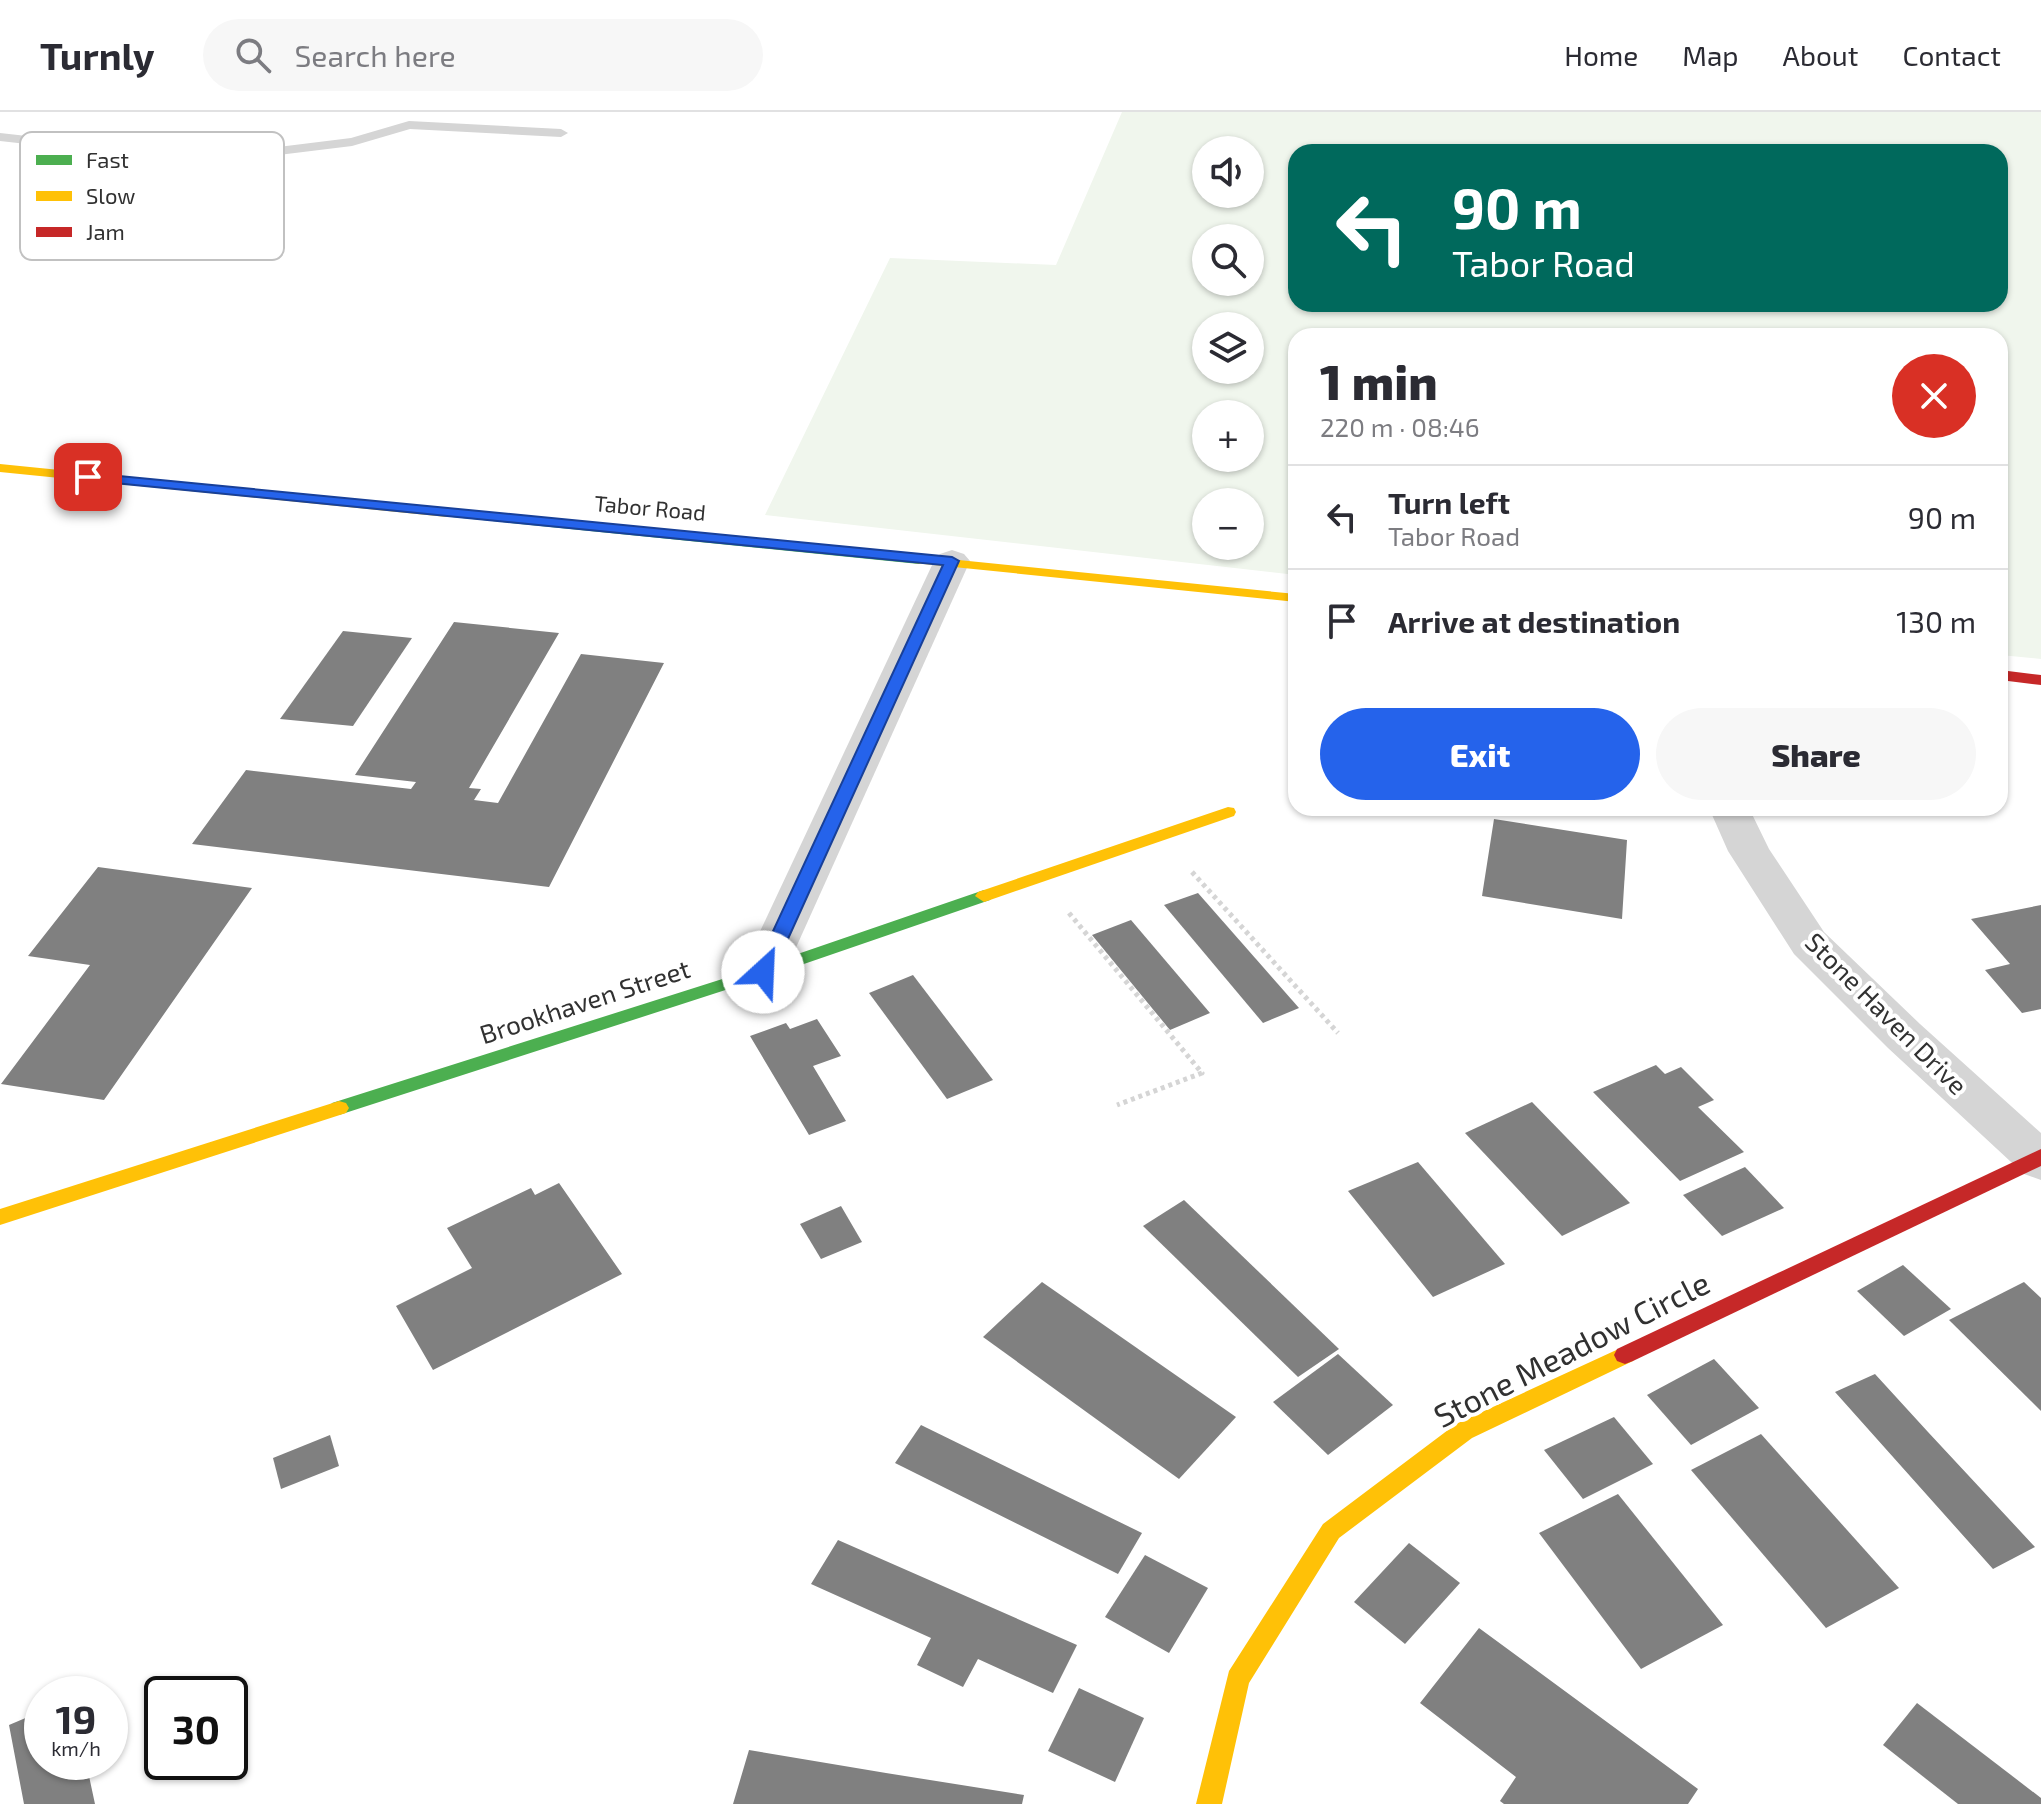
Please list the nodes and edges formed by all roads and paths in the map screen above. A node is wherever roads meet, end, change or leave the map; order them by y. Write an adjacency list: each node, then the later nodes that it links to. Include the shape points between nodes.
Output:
1 (561, 133): 4 (lane, via 409,125 352,142)
2 (0, 137): 3 (lane)
3 (20, 139)
4 (284, 150)
5 (0, 468): 6 (street, Tabor Road)
6 (952, 561): 7 (street, Tabor Road); 14 (street)
7 (1288, 597)
8 (2008, 676): 9 (street)
9 (2041, 680)
10 (1228, 812): 12 (street, Brookhaven Street)
11 (1733, 816): 17 (street, Stone Haven Drive, via 1749,851 1809,943)
12 (1159, 836): 13 (street, Brookhaven Street); 15 (path)
13 (1039, 877): 14 (street, Brookhaven Street); 16 (path, via 1202,1073)
14 (763, 972): 18 (street, Brookhaven Street)
15 (1338, 1033)
16 (1117, 1105)
17 (2040, 1159): 19 (street, Stone Meadow Circle, via 1464,1431 1331,1531 1238,1679)
18 (0, 1217)
19 (1209, 1804)

